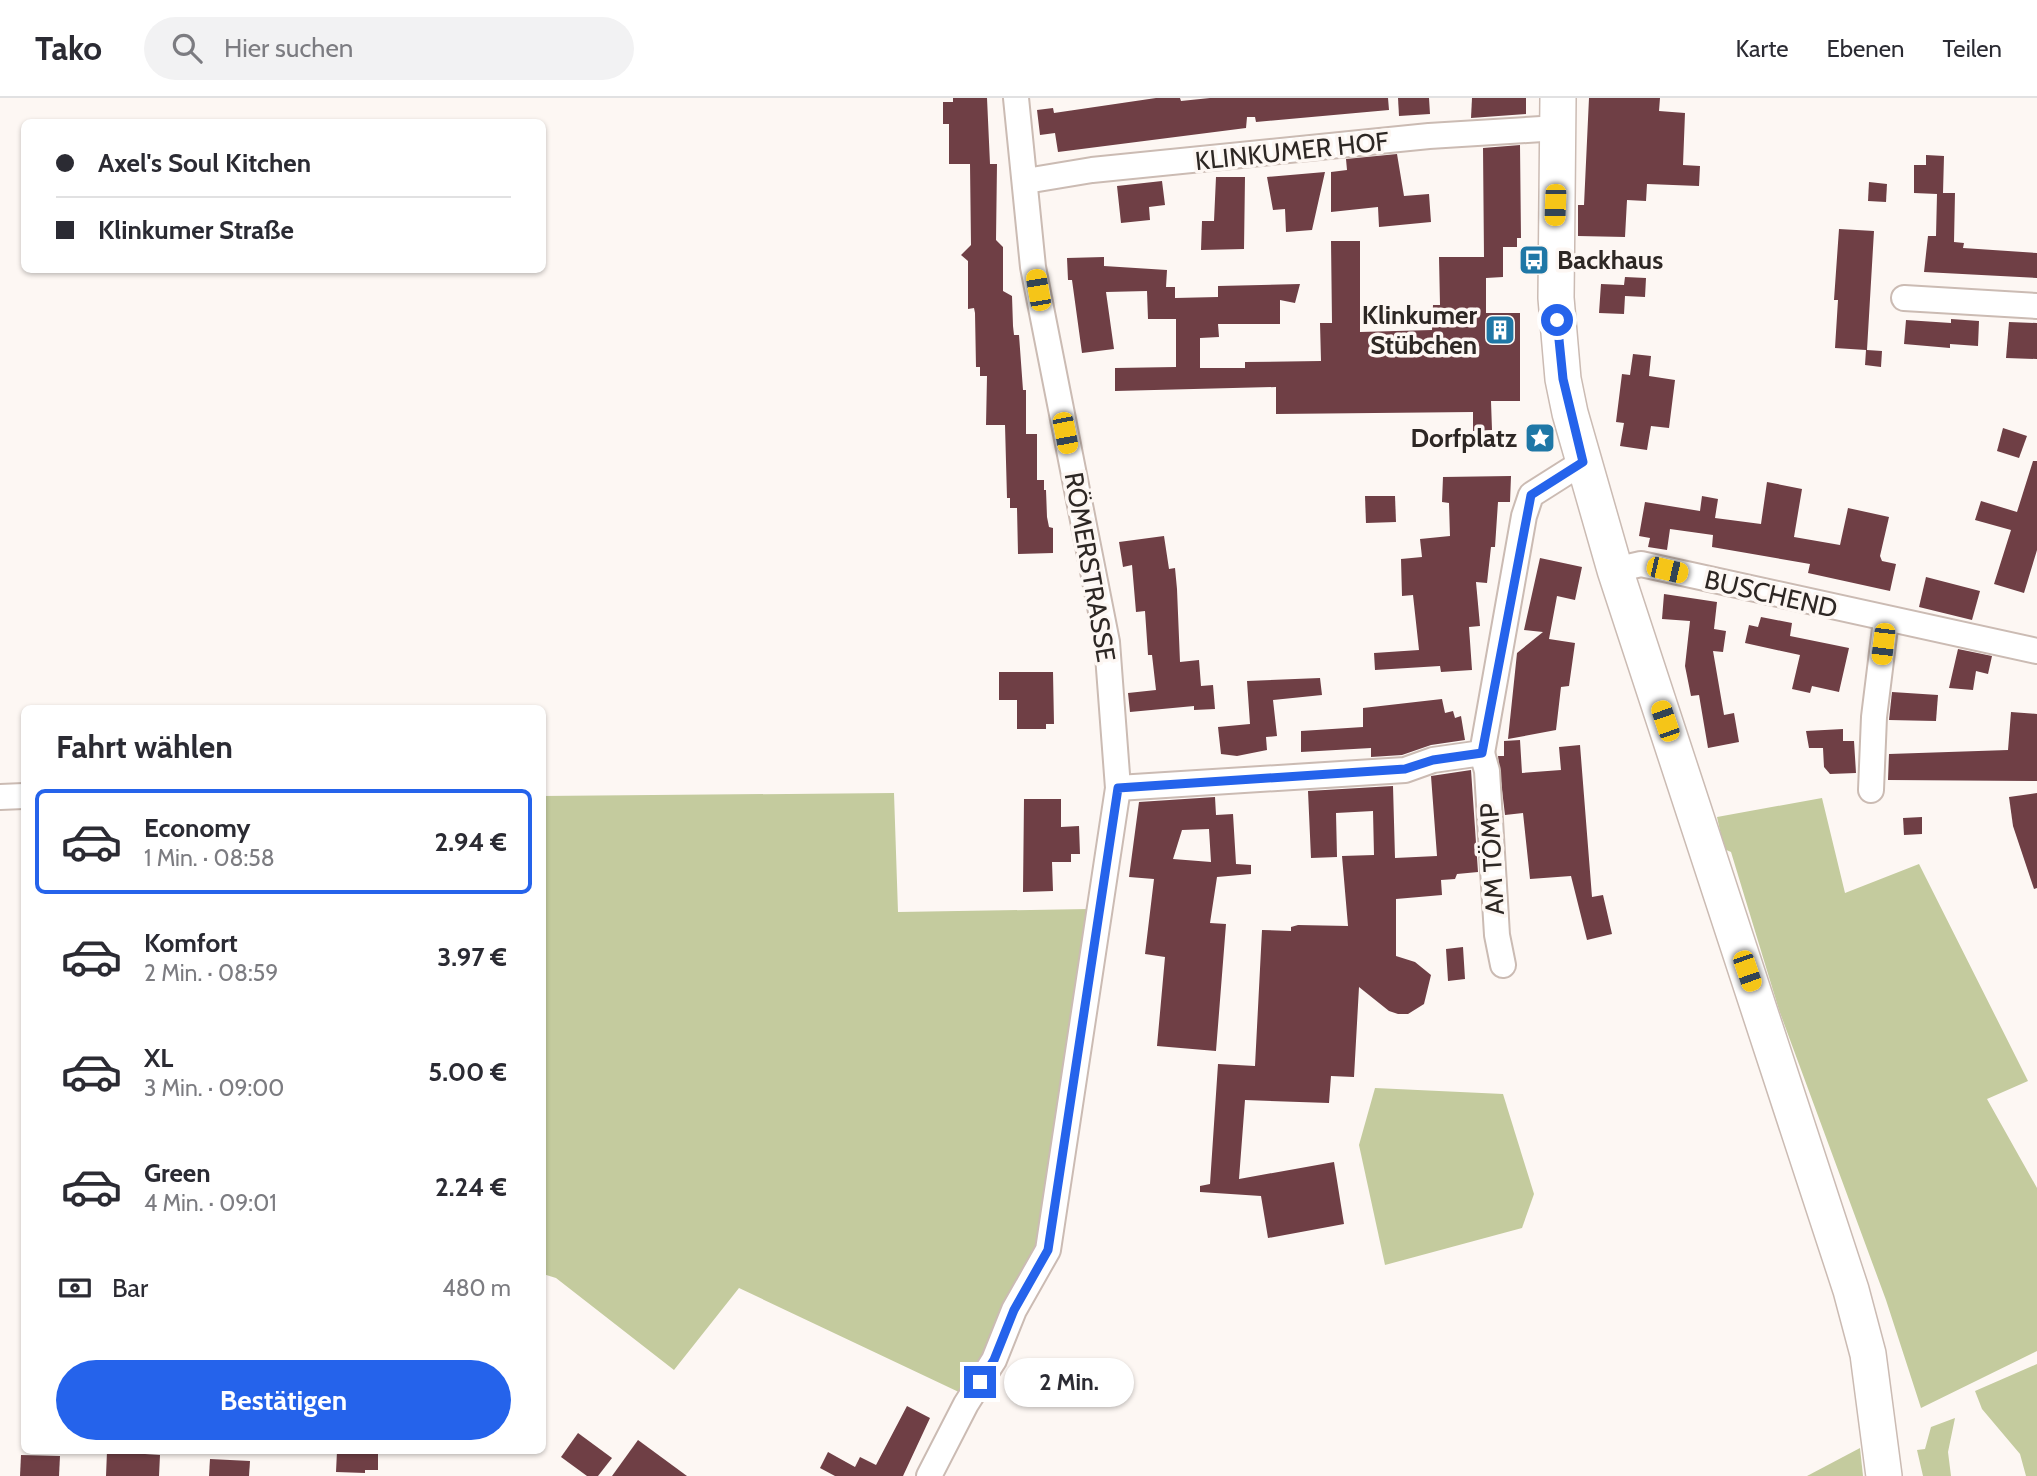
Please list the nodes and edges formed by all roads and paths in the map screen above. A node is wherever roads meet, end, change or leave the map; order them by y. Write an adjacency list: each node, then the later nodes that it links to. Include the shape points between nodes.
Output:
1 (1016, 98): 3 (street, RÖMERSTRASSE)
2 (1558, 113): 3 (street, KLINKUMER HOF, via 1429,136 1092,170); 6 (main road, via 1555,231 1559,342 1567,402)
3 (1026, 181): 11 (street, RÖMERSTRASSE, via 1036,280 1107,642)
4 (1904, 298): 5 (street)
5 (2037, 306)
6 (1583, 462): 7 (main road); 10 (street, AM TÖMP, via 1531,495)
7 (1615, 570): 8 (street, BUSCHEND, via 1641,564); 17 (main road, via 1851,1290 1868,1354)
8 (1886, 620): 9 (street, BUSCHEND); 12 (street)
9 (2037, 651)
10 (1482, 753): 11 (street, via 1405,769); 15 (street, AM TÖMP)
11 (1118, 788): 16 (street, via 1048,1250)
12 (1871, 790)
13 (21, 796): 14 (street)
14 (0, 797)
15 (1503, 965)
16 (929, 1476)
17 (1884, 1476)

